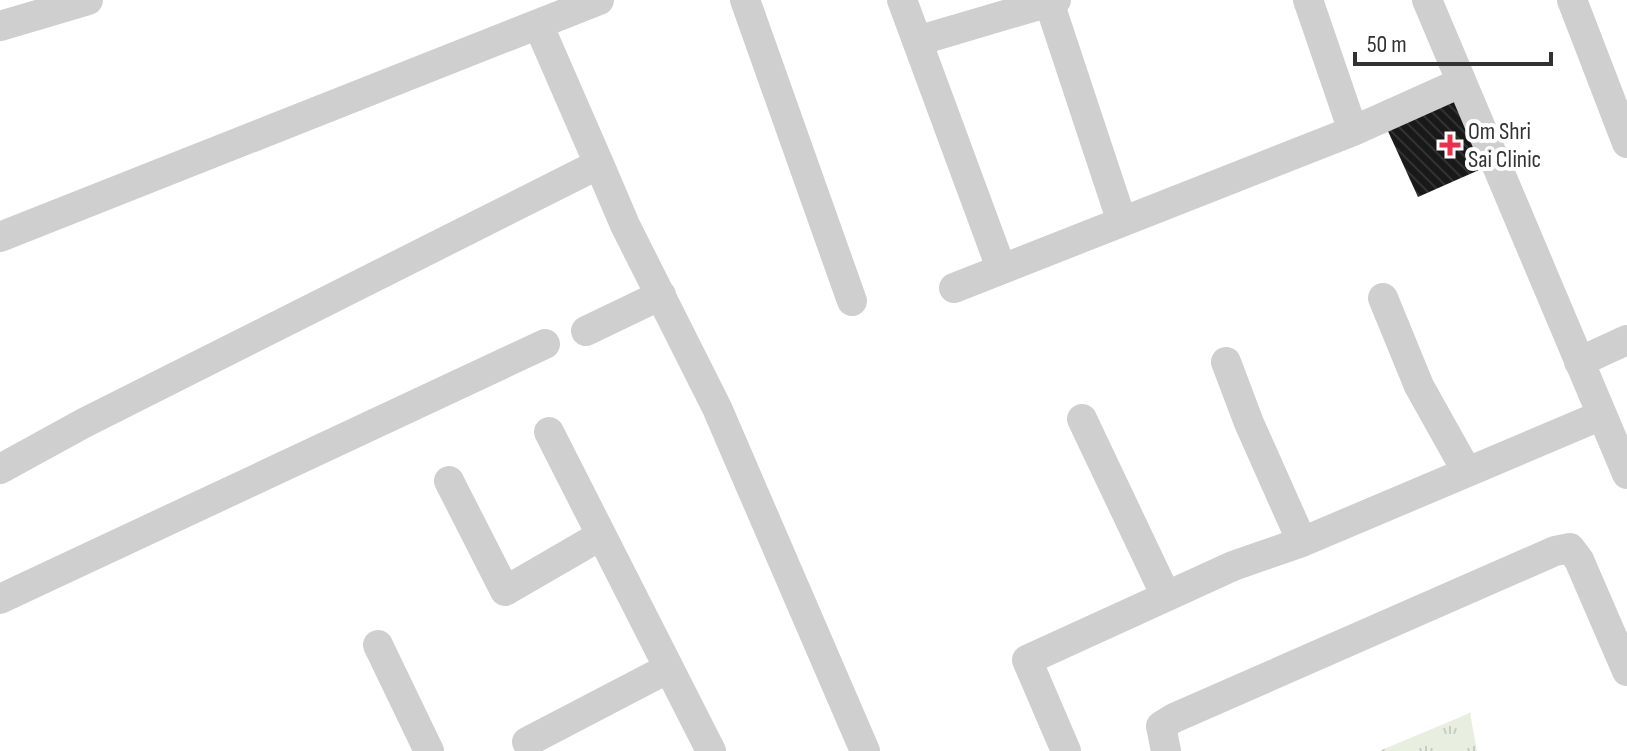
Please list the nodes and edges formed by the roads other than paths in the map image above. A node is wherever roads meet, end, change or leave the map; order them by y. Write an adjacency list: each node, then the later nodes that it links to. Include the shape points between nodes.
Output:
1 (88, 0): 10 (street)
2 (599, 0): 9 (street)
3 (745, 0): 22 (street)
4 (902, 0): 11 (street)
5 (1308, 0): 13 (street)
6 (1427, 0): 12 (street)
7 (1572, 0): 14 (street)
8 (1052, 1): 11 (street); 16 (street)
9 (538, 24): 15 (street); 17 (street)
10 (0, 26)
11 (917, 41): 18 (street)
12 (1460, 83): 13 (street); 27 (street)
13 (1353, 131): 16 (street)
14 (1627, 143)
15 (599, 164): 20 (street); 31 (street)
16 (1122, 222): 18 (street)
17 (0, 237)
18 (1001, 268): 19 (street)
19 (954, 288)
20 (661, 295): 23 (street); 45 (street, via 717,408)
21 (1383, 298): 32 (street, via 1419,386)
22 (852, 301)
23 (586, 331)
24 (1627, 340): 27 (street)
25 (545, 344): 38 (street)
26 (1226, 362): 36 (street)
27 (1579, 362): 28 (street)
28 (1602, 415): 32 (street); 33 (street)
29 (1082, 419): 37 (street)
30 (549, 432): 35 (street)
31 (0, 469)
32 (1466, 470): 36 (street)
33 (1627, 474)
34 (449, 481): 35 (street, via 505,591)
35 (600, 536): 40 (street)
36 (1302, 542): 37 (street)
37 (1166, 596): 46 (street, via 1027,660)
38 (0, 599)
39 (378, 645): 43 (street)
40 (667, 669): 42 (street); 44 (street)
41 (1627, 671): 47 (street, via 1570,548 1174,718 1161,726)
42 (527, 742)
43 (429, 751)
44 (711, 751)
45 (865, 751)
46 (1066, 751)
47 (1166, 751)

